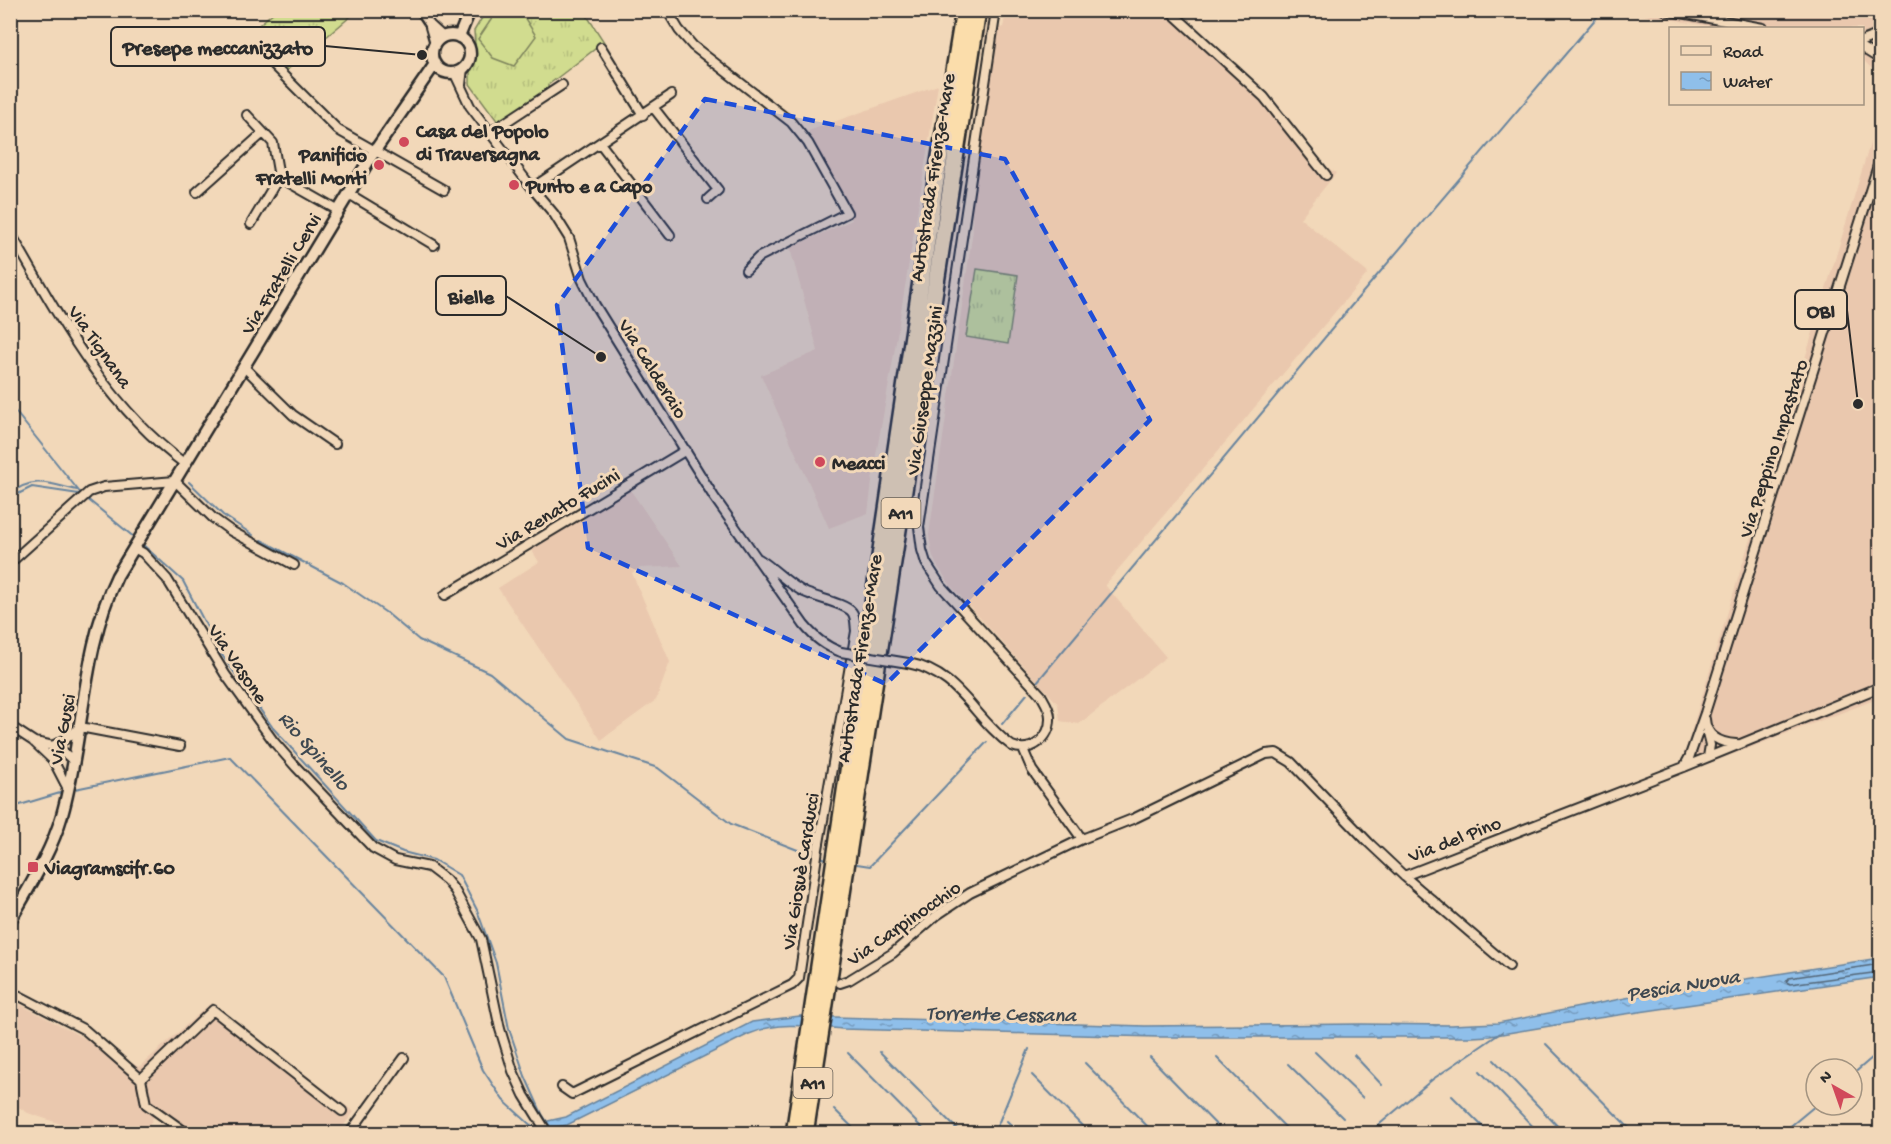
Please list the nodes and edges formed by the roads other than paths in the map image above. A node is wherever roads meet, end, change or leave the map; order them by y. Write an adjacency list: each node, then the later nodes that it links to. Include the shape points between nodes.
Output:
1 (667, 10): 41 (street, via 693,46 791,122 808,143 847,213 759,257)
2 (964, 10): 74 (highway, Autostrada Firenze-Mare / A11, via 933,199)
3 (978, 10): 74 (highway, Autostrada Firenze-Mare / A11)
4 (996, 10): 62 (street, Via Giuseppe Mazzini, via 919,527 926,563 941,586 1048,706 1051,718 1045,736)
5 (1169, 10): 29 (street, via 1264,97)
6 (1665, 10): 9 (street)
7 (420, 11): 11 (street)
8 (469, 15): 12 (street)
9 (1758, 27)
10 (1881, 36): 13 (street); 17 (street)
11 (439, 40): 12 (street); 18 (street, via 432,54)
12 (463, 40): 18 (street, via 470,53)
13 (1864, 41)
14 (255, 47): 27 (street, via 338,130)
15 (601, 47): 22 (street)
16 (1864, 49): 17 (street)
17 (1881, 59)
18 (449, 69): 24 (street, Via Calderaio); 27 (street, Via Fratelli Cervi, via 426,78)
19 (562, 85): 24 (street)
20 (671, 95): 21 (street)
21 (653, 107): 22 (street); 35 (street, via 717,190)
22 (643, 115): 26 (street)
23 (247, 116): 25 (street)
24 (489, 132): 31 (street, Via Calderaio)
25 (263, 133): 30 (street, via 273,143); 33 (street)
26 (600, 143): 31 (street); 39 (street)
27 (374, 152): 32 (street); 34 (street, Via Fratelli Cervi)
28 (1881, 159): 53 (street, Via Peppino Impastato)
29 (1326, 176)
30 (279, 177): 36 (street); 37 (street)
31 (532, 188): 44 (street, Via Calderaio, via 569,238 595,305)
32 (444, 190)
33 (197, 192)
34 (349, 194): 36 (street, Via Fratelli Cervi); 40 (street)
35 (708, 199)
36 (339, 211): 42 (street, Via Fratelli Cervi)
37 (251, 224)
38 (10, 232): 45 (street, Via Tignana, via 89,363 147,434)
39 (670, 235)
40 (434, 245)
41 (746, 270)
42 (244, 367): 43 (street, via 293,415); 45 (street, Via Fratelli Cervi)
43 (335, 444)
44 (686, 450): 48 (street, Via Calderaio); 51 (street, Via Renato Fucini)
45 (185, 464): 46 (street, Via Fratelli Cervi)
46 (175, 481): 47 (street, Via Fratelli Cervi); 49 (street, via 104,487 89,492); 50 (street, via 231,531)
47 (136, 544): 55 (street, Via Gusci, via 111,588 102,614); 82 (street, Via Vasone, via 166,579 273,742 373,848 395,860 429,867 455,891 481,939 513,1071)
48 (759, 559): 62 (street, Via Calderaio, bridge, via 816,639 841,652 926,667 945,678 1008,742); 78 (street, Via Giosuè Carducci, via 792,585 849,610 855,618 856,631 818,849 803,979 572,1095)
49 (10, 563)
50 (294, 565)
51 (445, 595)
52 (1881, 687): 58 (street, Via del Pino)
53 (1706, 713): 56 (street); 60 (street)
54 (10, 726): 57 (street)
55 (80, 727): 59 (street); 61 (street); 65 (street, Via Gusci)
56 (1706, 728): 58 (street, via 1718,740); 63 (street, via 1710,745)
57 (33, 741): 59 (street); 64 (street)
58 (1738, 744): 63 (street, Via del Pino)
59 (54, 745): 65 (street)
60 (1694, 745): 63 (street); 66 (street)
61 (180, 746)
62 (1023, 749): 68 (street, via 1032,770)
63 (1707, 758): 66 (street, Via del Pino)
64 (53, 760): 65 (street); 67 (street)
65 (74, 762): 67 (street, Via Gusci)
66 (1684, 767): 69 (street, Via del Pino)
67 (68, 789): 70 (street, Via Gusci, via 49,851)
68 (1082, 839): 69 (street, Via del Pino, via 1135,818 1266,754 1276,753 1291,762); 72 (street, Via Carpinocchio, via 955,902 894,953)
69 (1404, 876): 71 (street)
70 (10, 921)
71 (1509, 966)
72 (840, 983)
73 (10, 991): 77 (street, via 85,1030)
74 (818, 1015): 75 (highway, Autostrada Firenze-Mare / A11)
75 (815, 1033): 83 (highway, Autostrada Firenze-Mare / A11); 84 (highway, Autostrada Firenze-Mare / A11)
76 (404, 1058): 81 (street)
77 (141, 1078): 79 (street, via 213,1010); 80 (street, via 146,1104)
78 (562, 1087)
79 (342, 1111)
80 (188, 1134)
81 (349, 1134)
82 (548, 1134)
83 (794, 1134)
84 (806, 1134)

